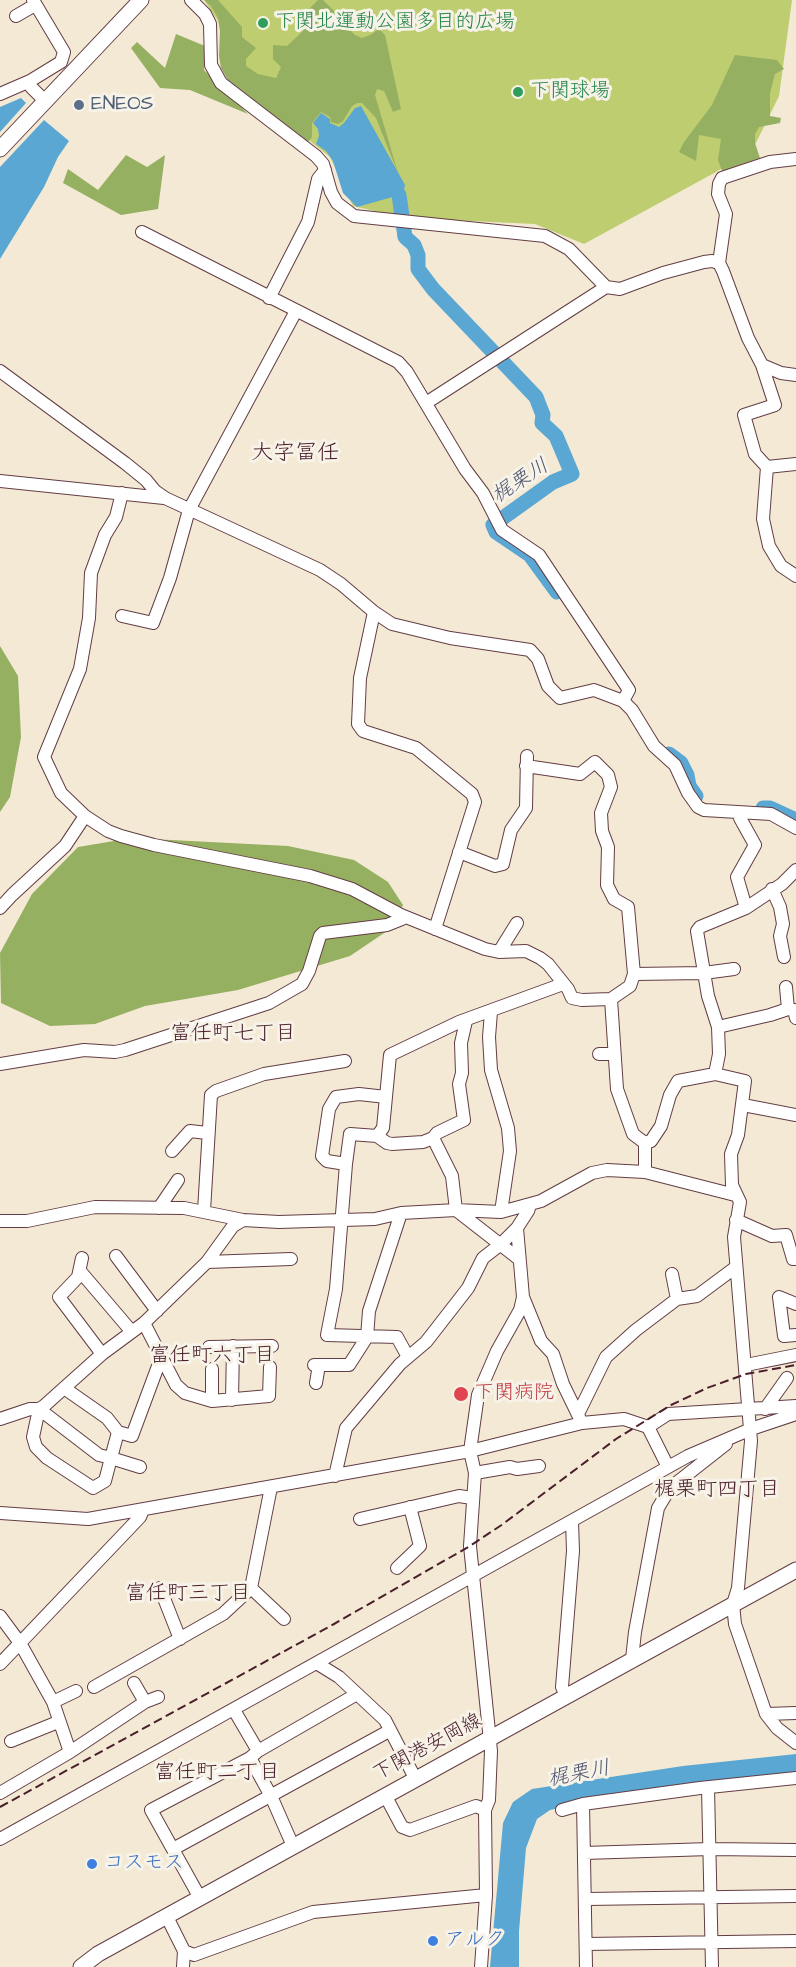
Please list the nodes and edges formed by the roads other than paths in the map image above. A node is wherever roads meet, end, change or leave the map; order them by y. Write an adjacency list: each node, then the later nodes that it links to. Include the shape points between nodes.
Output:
1 (141, 0): 7 (main road)
2 (191, 0): 10 (street, via 206,14 210,24 211,64 221,83 316,156)
3 (34, 2): 4 (street); 5 (street, via 64,52 61,62)
4 (16, 17)
5 (30, 81): 6 (street); 7 (street)
6 (0, 94)
7 (45, 100): 8 (main road)
8 (0, 149)
9 (796, 159): 12 (street, via 770,162 722,178 718,194 726,214)
10 (325, 170): 13 (street, via 337,202 354,216 545,236 569,249); 14 (street, via 318,179 308,222)
11 (142, 231): 14 (street)
12 (718, 263): 13 (street, via 704,262 620,289); 16 (street)
13 (606, 287): 19 (street)
14 (269, 298): 15 (street)
15 (296, 311): 19 (street, via 398,362); 25 (street)
16 (762, 365): 18 (street); 21 (street, via 775,405 744,415 755,454)
17 (0, 371): 24 (street, via 125,463)
18 (796, 375)
19 (426, 403): 29 (street, via 502,530 539,555 623,680 629,690)
20 (796, 464): 21 (street)
21 (767, 467): 26 (street, via 763,519 769,546 781,566)
22 (0, 481): 23 (street)
23 (122, 493): 24 (street); 31 (street, via 92,573 80,669 44,757 61,793)
24 (165, 498): 25 (street)
25 (189, 510): 27 (street, via 320,570); 28 (street, via 153,623)
26 (796, 576)
27 (374, 612): 29 (street, via 402,628 530,650 538,659 548,687 560,698 594,690); 33 (street, via 360,678 358,724 363,731 416,748 472,794 475,802)
28 (123, 615)
29 (622, 700): 30 (street, via 654,746 675,765 698,807)
30 (740, 813): 32 (street, via 771,814); 36 (street, via 755,845 737,877)
31 (85, 816): 37 (street, via 65,846); 38 (street, via 121,836 310,876 352,889)
32 (796, 828)
33 (459, 852): 40 (street); 45 (street, via 495,866 503,864 511,830 526,808 526,761 580,774 595,762 608,775 610,787 602,813 602,831 608,847 607,885 614,899 628,907)
34 (796, 870): 35 (street)
35 (772, 889): 36 (street); 42 (street, via 783,924 780,936)
36 (746, 908): 44 (street, via 697,931)
37 (0, 909)
38 (401, 915): 40 (street); 56 (street, via 402,919 387,925 323,933 302,984 270,1003 125,1050 84,1050)
39 (517, 922): 41 (street)
40 (435, 928): 41 (street)
41 (499, 952): 46 (street, via 526,951 540,958)
42 (784, 957)
43 (734, 969): 44 (street)
44 (704, 973): 45 (street); 52 (street)
45 (634, 974): 48 (street, via 630,986)
46 (563, 984): 48 (street, via 572,998); 49 (street)
47 (786, 987): 50 (street)
48 (612, 999): 54 (street)
49 (491, 1012): 51 (street); 74 (street, via 491,1070 508,1128 510,1151)
50 (792, 1013): 52 (street)
51 (466, 1021): 58 (street, via 390,1055); 63 (street, via 459,1084 464,1120)
52 (718, 1027): 57 (street)
53 (599, 1053): 54 (street)
54 (614, 1054): 64 (street, via 623,1108 633,1134)
55 (345, 1061): 61 (street, via 264,1074 216,1091 211,1095)
56 (0, 1064)
57 (715, 1074): 59 (street, via 746,1081); 64 (street, via 678,1081 661,1126)
58 (386, 1097): 62 (street, via 383,1128); 66 (street, via 336,1097 329,1109 322,1156 327,1161)
59 (743, 1105): 60 (street); 69 (street, via 731,1154)
60 (796, 1114)
61 (207, 1133): 65 (street, via 190,1131); 73 (street)
62 (377, 1136): 63 (street, via 392,1144); 66 (street, via 350,1134)
63 (433, 1138): 72 (street, via 452,1176)
64 (645, 1143): 67 (street)
65 (172, 1151)
66 (346, 1164): 77 (street)
67 (645, 1172): 69 (street); 70 (street, via 592,1173)
68 (178, 1180): 71 (street)
69 (735, 1195): 78 (street, via 740,1202)
70 (530, 1204): 74 (street); 80 (street)
71 (159, 1208): 73 (street); 79 (street, via 95,1207 27,1221)
72 (456, 1210): 74 (street); 75 (street); 81 (street)
73 (204, 1211): 76 (street)
74 (501, 1212)
75 (401, 1213): 77 (street); 98 (street, via 369,1311)
76 (243, 1220): 77 (street); 86 (street, via 232,1226)
77 (342, 1220): 98 (street, via 327,1335)
78 (736, 1220): 85 (street, via 772,1236 786,1235); 87 (street)
79 (0, 1221)
80 (517, 1228): 81 (street); 84 (street)
81 (501, 1244): 84 (street); 104 (street, via 483,1258 468,1288 426,1342)
82 (116, 1256): 92 (street)
83 (291, 1259): 86 (street)
84 (519, 1259): 89 (street)
85 (796, 1259)
86 (207, 1262): 92 (street)
87 (736, 1267): 90 (street, via 697,1296); 106 (street)
88 (672, 1274): 90 (street)
89 (523, 1297): 120 (street, via 541,1341 553,1354); 125 (street, via 478,1395)
90 (677, 1299): 95 (street)
91 (796, 1304): 97 (street, via 779,1297 784,1336)
92 (157, 1311): 94 (street)
93 (635, 1315): 95 (street)
94 (144, 1323): 96 (street); 105 (street)
95 (636, 1330): 120 (street, via 606,1357)
96 (132, 1332): 102 (street); 102 (street, via 81,1264 70,1288 59,1297)
97 (796, 1335)
98 (367, 1337): 104 (street, via 397,1338); 110 (street, via 349,1365 316,1365)
99 (233, 1346): 100 (street); 101 (street); 112 (street)
100 (272, 1346)
101 (209, 1347)
102 (102, 1354): 111 (street)
103 (796, 1355): 106 (street)
104 (408, 1357): 131 (street, via 346,1428)
105 (161, 1358): 113 (street, via 185,1393); 123 (street, via 132,1436)
106 (746, 1365): 116 (street)
107 (270, 1367): 112 (street, via 268,1396)
108 (212, 1369): 113 (street)
109 (787, 1378): 117 (street)
110 (316, 1383)
111 (64, 1388): 115 (street); 123 (street, via 107,1418)
112 (232, 1400): 113 (street)
113 (212, 1401)
114 (796, 1406): 117 (street)
115 (39, 1409): 119 (street); 126 (street, via 99,1455); 126 (street, via 33,1437 46,1458 93,1488 105,1481)
116 (748, 1409): 117 (street); 121 (street, via 668,1414); 122 (street)
117 (765, 1409)
118 (796, 1414): 122 (street)
119 (0, 1419)
120 (580, 1419): 121 (street, via 624,1419); 125 (street)
121 (648, 1427): 129 (street)
122 (751, 1429): 124 (street); 144 (street, via 738,1588)
123 (118, 1432): 126 (street)
124 (730, 1438): 129 (street); 150 (street, via 670,1488 658,1508)
125 (470, 1451): 130 (street); 131 (street)
126 (111, 1458): 128 (street)
127 (539, 1466): 130 (street)
128 (140, 1467)
129 (668, 1467): 138 (street)
130 (475, 1473): 133 (street)
131 (335, 1476): 132 (street)
132 (271, 1487): 135 (street); 143 (street)
133 (472, 1498): 134 (street, via 459,1496); 141 (street)
134 (410, 1507): 137 (street); 139 (street, via 420,1546)
135 (143, 1510): 136 (street, via 88,1519); 148 (street)
136 (0, 1513)
137 (360, 1519)
138 (572, 1521): 141 (street); 156 (street, via 562,1688)
139 (397, 1568)
140 (796, 1570): 144 (main road, 下関港安岡線)
141 (472, 1578): 151 (street); 165 (street)
142 (160, 1588): 147 (street)
143 (251, 1588): 146 (street); 147 (street, via 223,1614)
144 (733, 1604): 150 (main road, 下関港安岡線); 162 (street, via 735,1624)
145 (0, 1616): 148 (street)
146 (284, 1619)
147 (180, 1639): 152 (street)
148 (20, 1643): 149 (street); 158 (street)
149 (2, 1658)
150 (632, 1659): 156 (main road, 下関港安岡線)
151 (322, 1662): 155 (street); 160 (street)
152 (97, 1683)
153 (134, 1683): 159 (street)
154 (76, 1691): 158 (street)
155 (357, 1694): 164 (street, via 385,1720); 169 (street)
156 (566, 1696): 165 (main road, 下関港安岡線)
157 (158, 1697): 159 (street)
158 (53, 1702): 163 (street)
159 (145, 1702): 168 (street)
160 (234, 1710): 169 (street); 179 (street)
161 (796, 1713): 162 (street)
162 (766, 1714): 167 (street)
163 (58, 1722): 166 (street); 168 (street)
164 (389, 1731): 170 (street); 175 (street)
165 (489, 1739): 170 (main road, 下関港安岡線); 177 (street)
166 (11, 1741)
167 (796, 1743)
168 (70, 1752): 173 (street)
169 (254, 1755): 175 (street); 181 (street, via 151,1810)
170 (415, 1778): 174 (main road, 下関港安岡線)
171 (796, 1778): 172 (street)
172 (708, 1788): 176 (street); 182 (street)
173 (0, 1793)
174 (385, 1795): 177 (street, via 402,1827 410,1830); 180 (main road, 下関港安岡線)
175 (271, 1796): 180 (street); 181 (street)
176 (583, 1804): 178 (street); 184 (street)
177 (487, 1805): 185 (street)
178 (561, 1810)
179 (0, 1839)
180 (294, 1846): 188 (main road, 下関港安岡線)
181 (173, 1849): 188 (street)
182 (710, 1849): 183 (street); 184 (street); 186 (street)
183 (796, 1850)
184 (584, 1853): 189 (street)
185 (486, 1895): 194 (street, via 313,1912 200,1954); 197 (street)
186 (711, 1896): 187 (street); 189 (street); 192 (street)
187 (796, 1896)
188 (200, 1898): 190 (main road, 下関港安岡線)
189 (586, 1899): 193 (street)
190 (167, 1917): 194 (street); 195 (main road, 下関港安岡線)
191 (796, 1941): 192 (street)
192 (712, 1942): 193 (street); 199 (street)
193 (586, 1944): 198 (street)
194 (184, 1951): 196 (street)
195 (81, 1967)
196 (183, 1967)
197 (481, 1967)
198 (586, 1967)
199 (712, 1967)

